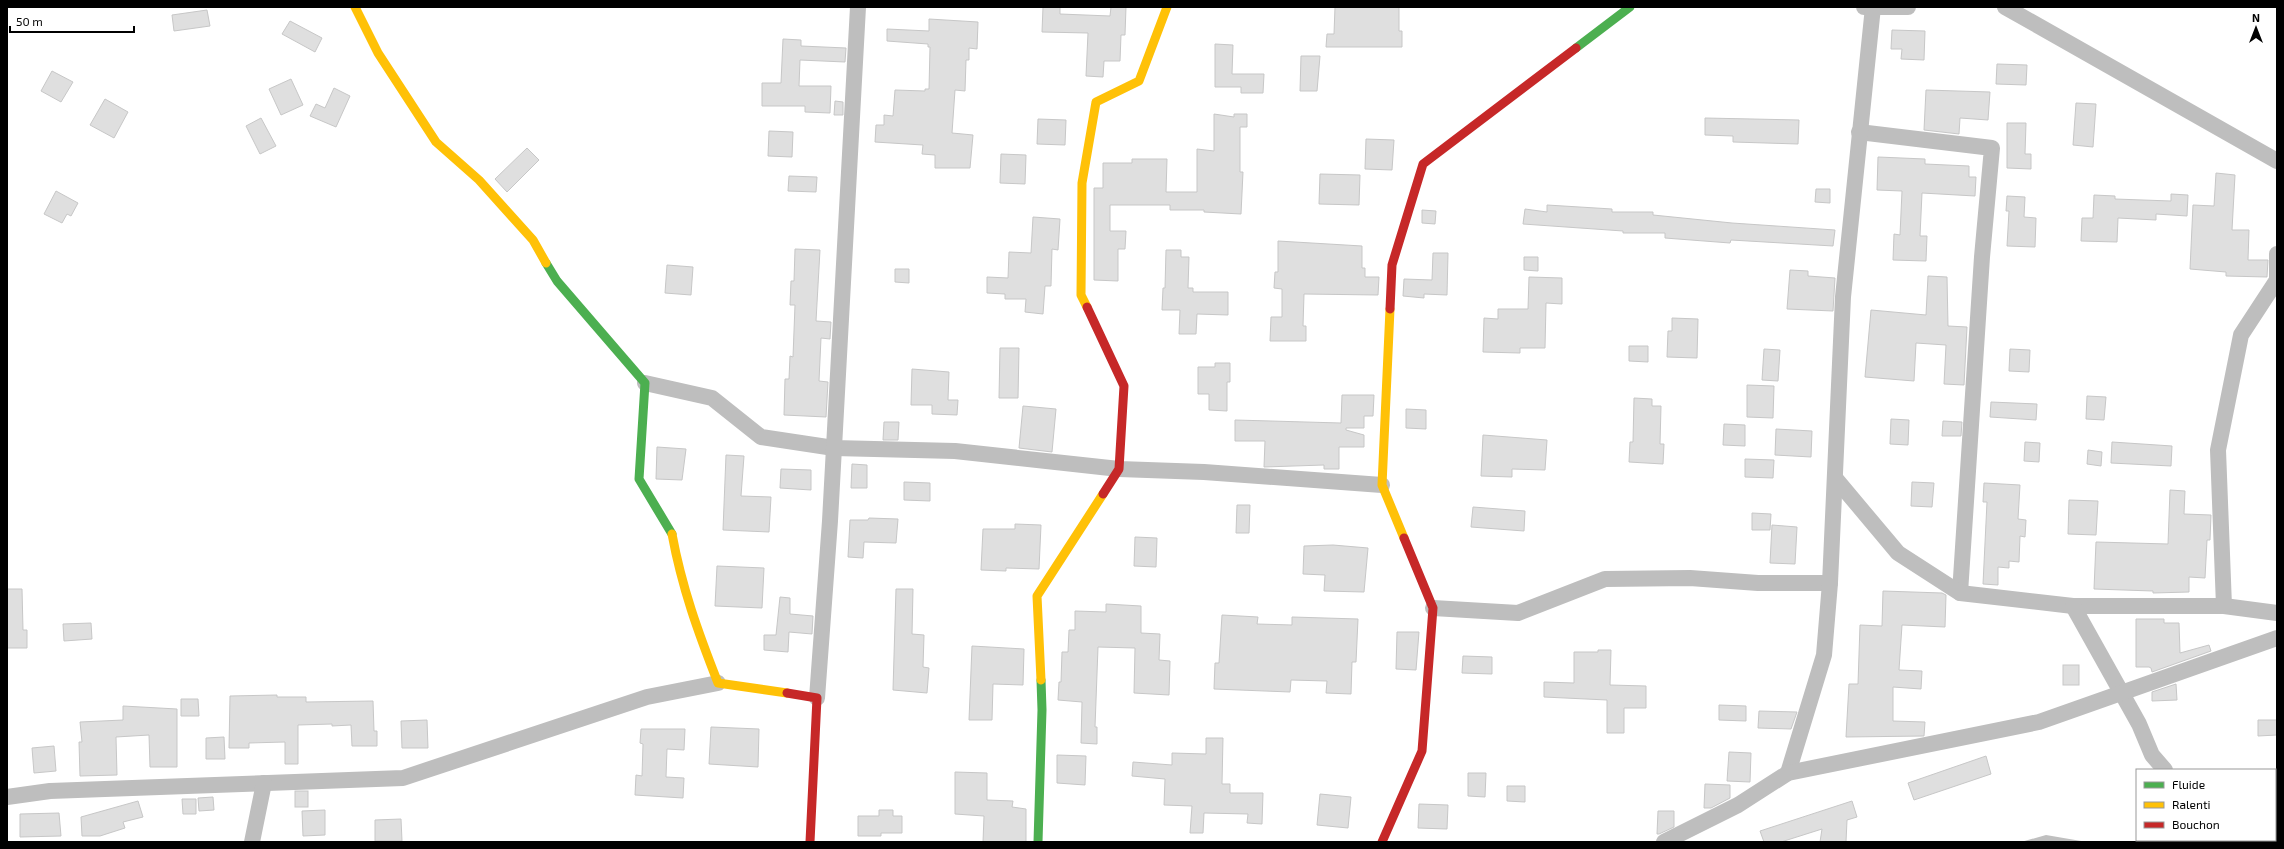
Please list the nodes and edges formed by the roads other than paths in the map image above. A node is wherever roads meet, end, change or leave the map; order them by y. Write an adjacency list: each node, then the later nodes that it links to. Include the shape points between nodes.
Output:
1 (355, 7): 11 (street, via 378,53 436,142 480,180 532,240 557,281)
2 (858, 7): 12 (street)
3 (1168, 7): 13 (street, via 1140,81 1096,102 1082,183 1081,295 1124,386)
4 (1630, 7): 15 (street, via 1423,164 1392,265)
5 (1870, 7): 6 (street); 8 (street)
6 (1908, 7)
7 (2005, 7): 9 (street)
8 (1859, 132): 14 (street, via 1843,297); 17 (street, via 1992,148 1982,257)
9 (2277, 161)
10 (2277, 254): 19 (street, via 2276,280 2241,335 2218,450)
11 (645, 383): 12 (street, via 712,398 761,437); 23 (street, via 639,478 672,532 679,573 693,619)
12 (834, 448): 13 (street, via 955,451); 25 (street)
13 (1119, 469): 15 (street, via 1204,472); 32 (street, via 1037,596 1042,710)
14 (1835, 478): 16 (street); 17 (street, via 1898,553)
15 (1382, 485): 20 (street)
16 (1830, 582): 20 (street, via 1758,583 1690,578 1605,579 1518,613); 27 (street, via 1824,655)
17 (1960, 593): 18 (street)
18 (2073, 606): 19 (street); 24 (street)
19 (2224, 606): 21 (street)
20 (1433, 608): 33 (street, via 1422,751)
21 (2277, 613)
22 (2277, 638): 24 (street)
23 (718, 683): 25 (street); 28 (street, via 647,697 403,778)
24 (2121, 692): 26 (street, via 2139,724 2152,755); 27 (street, via 2039,722)
25 (817, 698): 31 (street)
26 (2164, 769)
27 (1788, 773): 34 (street, via 1738,805)
28 (264, 783): 29 (street, via 50,791); 30 (street)
29 (7, 797)
30 (252, 842)
31 (810, 842)
32 (1038, 842)
33 (1382, 842)
34 (1664, 842)

